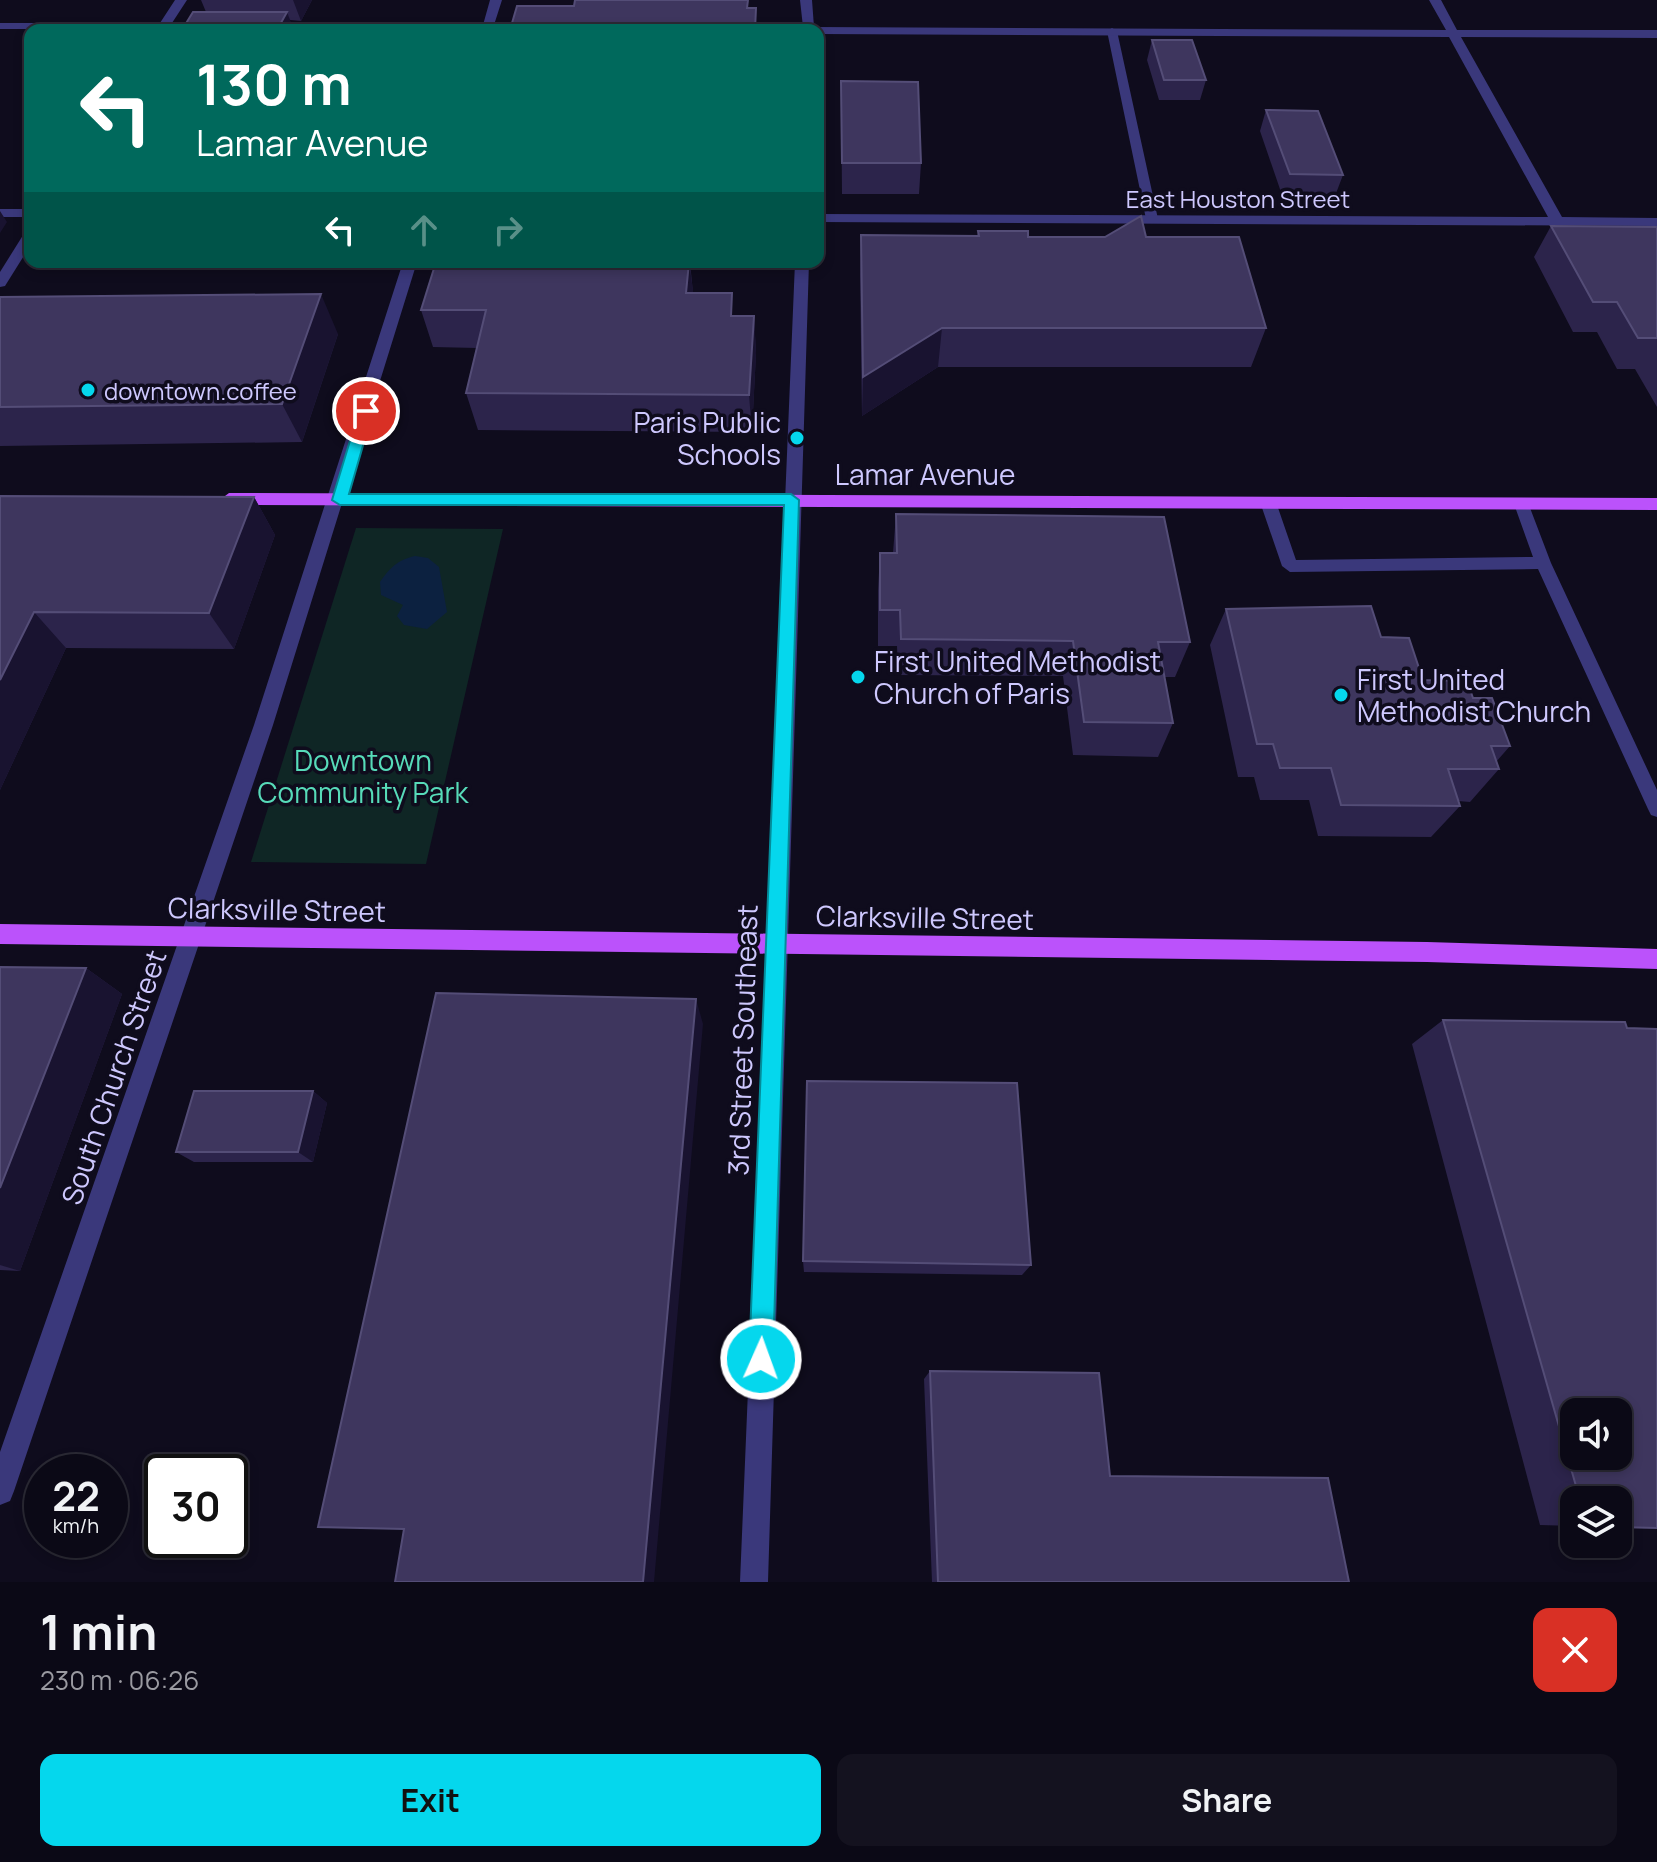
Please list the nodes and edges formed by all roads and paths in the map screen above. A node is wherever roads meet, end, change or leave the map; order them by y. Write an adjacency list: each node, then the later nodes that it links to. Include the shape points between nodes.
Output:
1 (181, 0): 5 (street)
2 (496, 0): 6 (street)
3 (806, 0): 7 (street)
4 (1435, 0): 12 (street)
5 (166, 24)
6 (489, 24)
7 (808, 24)
8 (0, 26): 9 (street)
9 (24, 26)
10 (824, 30): 11 (street)
11 (1112, 31): 12 (street); 17 (lane)
12 (1454, 33): 13 (street); 18 (street)
13 (1657, 34)
14 (0, 213): 15 (street)
15 (24, 213)
16 (824, 218): 17 (street, East Houston Street)
17 (1152, 219): 18 (street, East Houston Street)
18 (1557, 221): 19 (street, East Houston Street)
19 (1657, 222)
20 (24, 245): 23 (street)
21 (408, 268): 25 (street, South Church Street)
22 (802, 268): 26 (street, 3rd Street Southeast)
23 (0, 283)
24 (216, 499): 25 (main road, Lamar Avenue)
25 (340, 500): 26 (main road, Lamar Avenue); 33 (street, South Church Street)
26 (791, 500): 27 (main road, Lamar Avenue); 34 (street, 3rd Street Southeast)
27 (1268, 502): 28 (main road, Lamar Avenue); 30 (lane, via 1290,566)
28 (1522, 504): 29 (main road, Lamar Avenue); 30 (lane)
29 (1657, 504)
30 (1543, 563): 31 (lane)
31 (1657, 809)
32 (0, 934): 33 (main road, Clarksville Street)
33 (193, 939): 34 (main road, Clarksville Street); 36 (street, South Church Street)
34 (776, 946): 35 (main road, Clarksville Street); 37 (street, 3rd Street Southeast)
35 (1657, 959)
36 (0, 1491)
37 (754, 1582)

